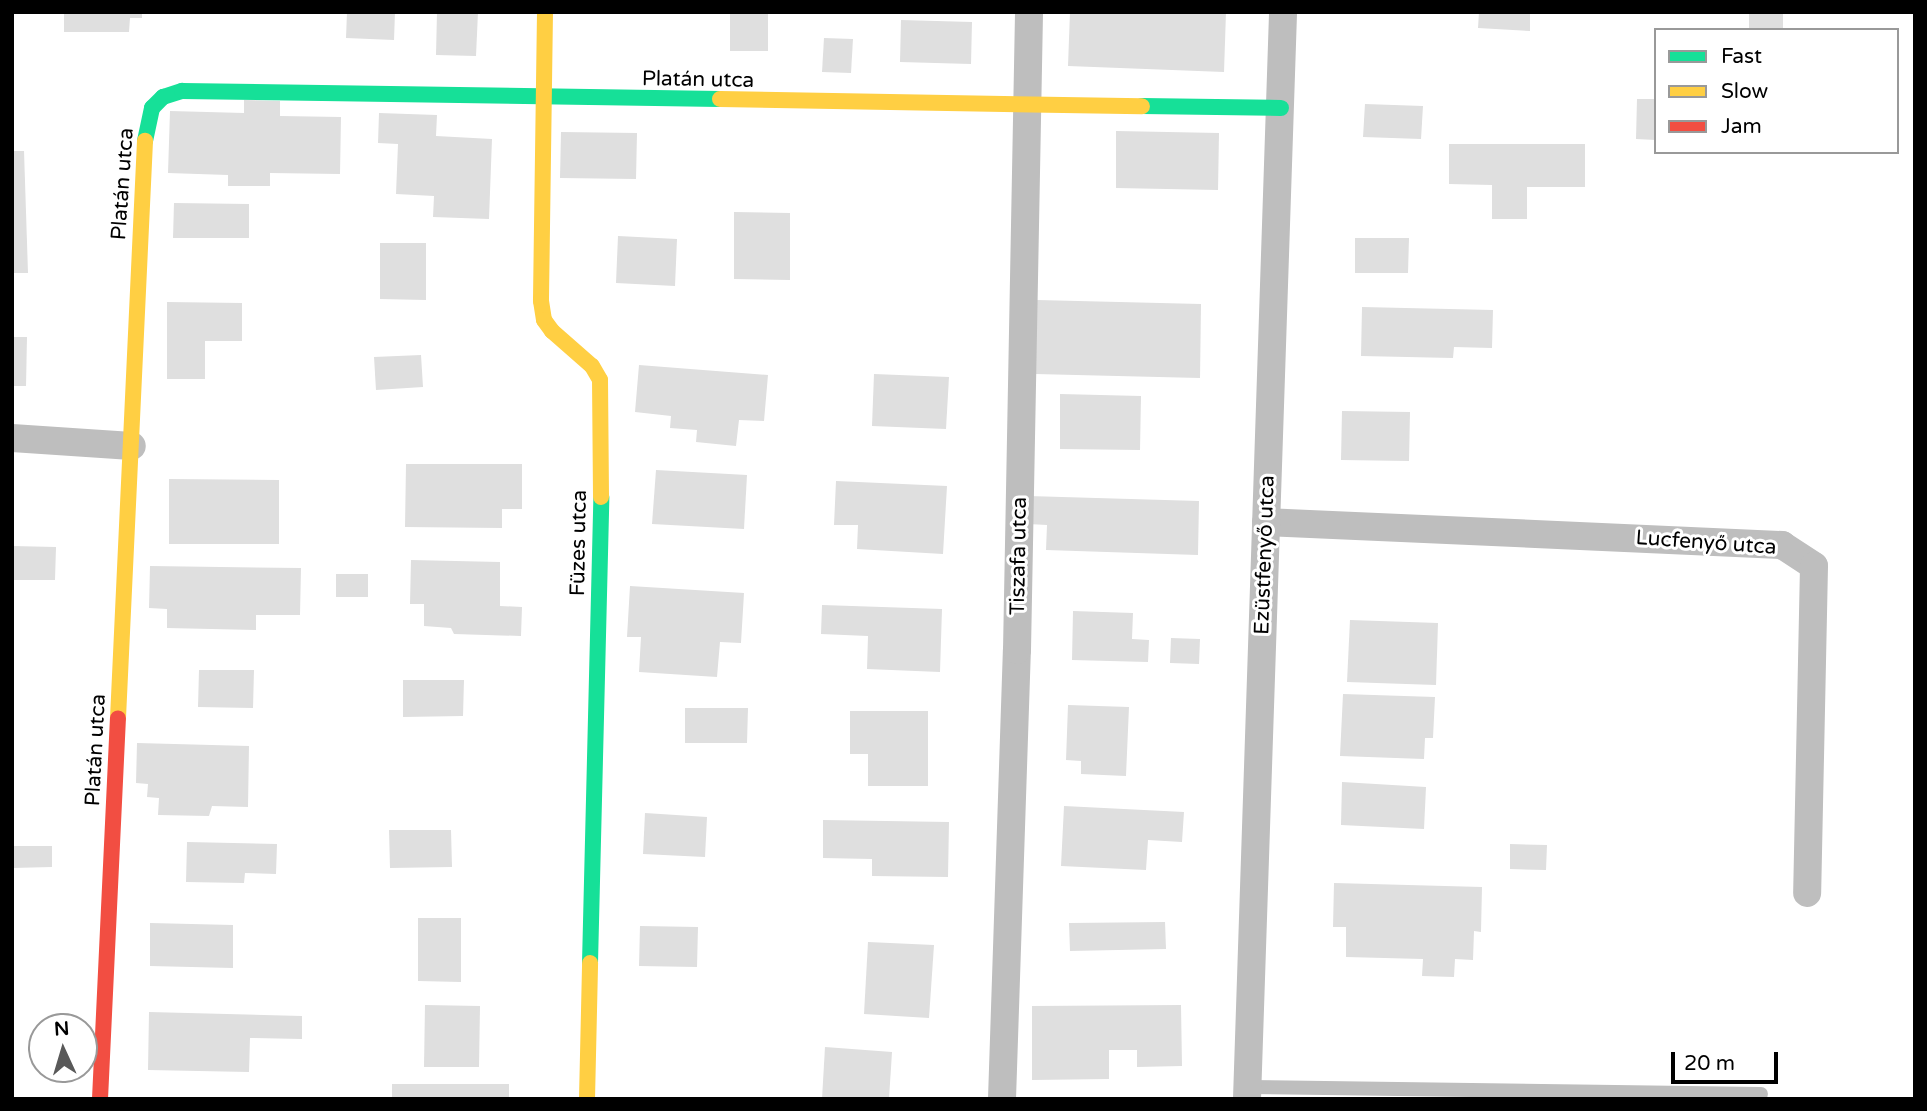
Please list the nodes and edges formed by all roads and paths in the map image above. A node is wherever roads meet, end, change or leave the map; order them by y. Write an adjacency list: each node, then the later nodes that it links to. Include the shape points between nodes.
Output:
1 (545, 12): 4 (street, Füzes utca)
2 (1029, 12): 5 (street, Tiszafa utca)
3 (1283, 12): 6 (street, Ezüstfenyő utca)
4 (544, 99): 5 (street, Platán utca); 8 (street, Platán utca, via 182,91 163,97 152,108 145,130); 14 (street, Füzes utca, via 544,320 592,366 600,380 603,403)
5 (1025, 104): 6 (street, Platán utca); 15 (street, Tiszafa utca, via 1017,650)
6 (1281, 108): 9 (street, Ezüstfenyő utca)
7 (12, 438): 8 (street)
8 (132, 446): 13 (street, Platán utca)
9 (1266, 522): 10 (street, Lucfenyő utca, via 1782,545 1814,566); 11 (street, Ezüstfenyő utca)
10 (1807, 893)
11 (1247, 1093): 12 (lane)
12 (1761, 1094)
13 (100, 1099)
14 (586, 1099)
15 (1002, 1099)

